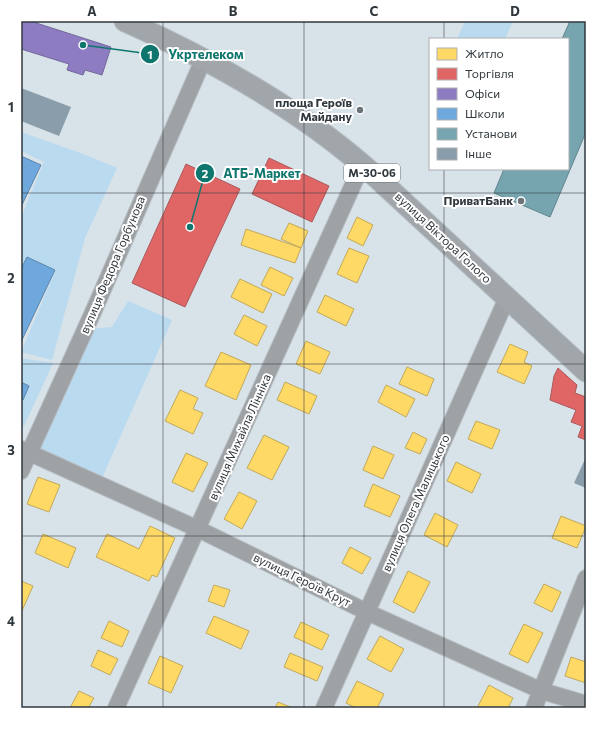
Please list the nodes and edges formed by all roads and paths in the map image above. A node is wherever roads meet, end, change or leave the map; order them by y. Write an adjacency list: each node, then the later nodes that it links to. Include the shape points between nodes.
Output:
1 (125, 21): 2 (main road, вулиця Віктора Голого / М-30-06)
2 (204, 58): 3 (main road, вулиця Віктора Голого / М-30-06, via 276,102); 6 (street, вулиця Федора Горбунова, via 94,310)
3 (364, 167): 4 (main road, вулиця Віктора Голого / М-30-06); 8 (street, вулиця Михайла Лінніка, via 357,176)
4 (507, 298): 5 (main road, вулиця Віктора Голого / М-30-06); 10 (street, вулиця Олега Малицького)
5 (586, 371)
6 (25, 451): 7 (street, вулиця Федора Горбунова); 8 (street, вулиця Героїв Крут)
7 (21, 471)
8 (198, 529): 10 (street, вулиця Героїв Крут); 13 (street, вулиця Михайла Лінніка)
9 (586, 578): 11 (street)
10 (367, 612): 11 (street, вулиця Героїв Крут); 14 (street, вулиця Олега Малицького)
11 (542, 691): 12 (street, вулиця Героїв Крут); 15 (street)
12 (586, 704)
13 (116, 708)
14 (324, 708)
15 (534, 708)

